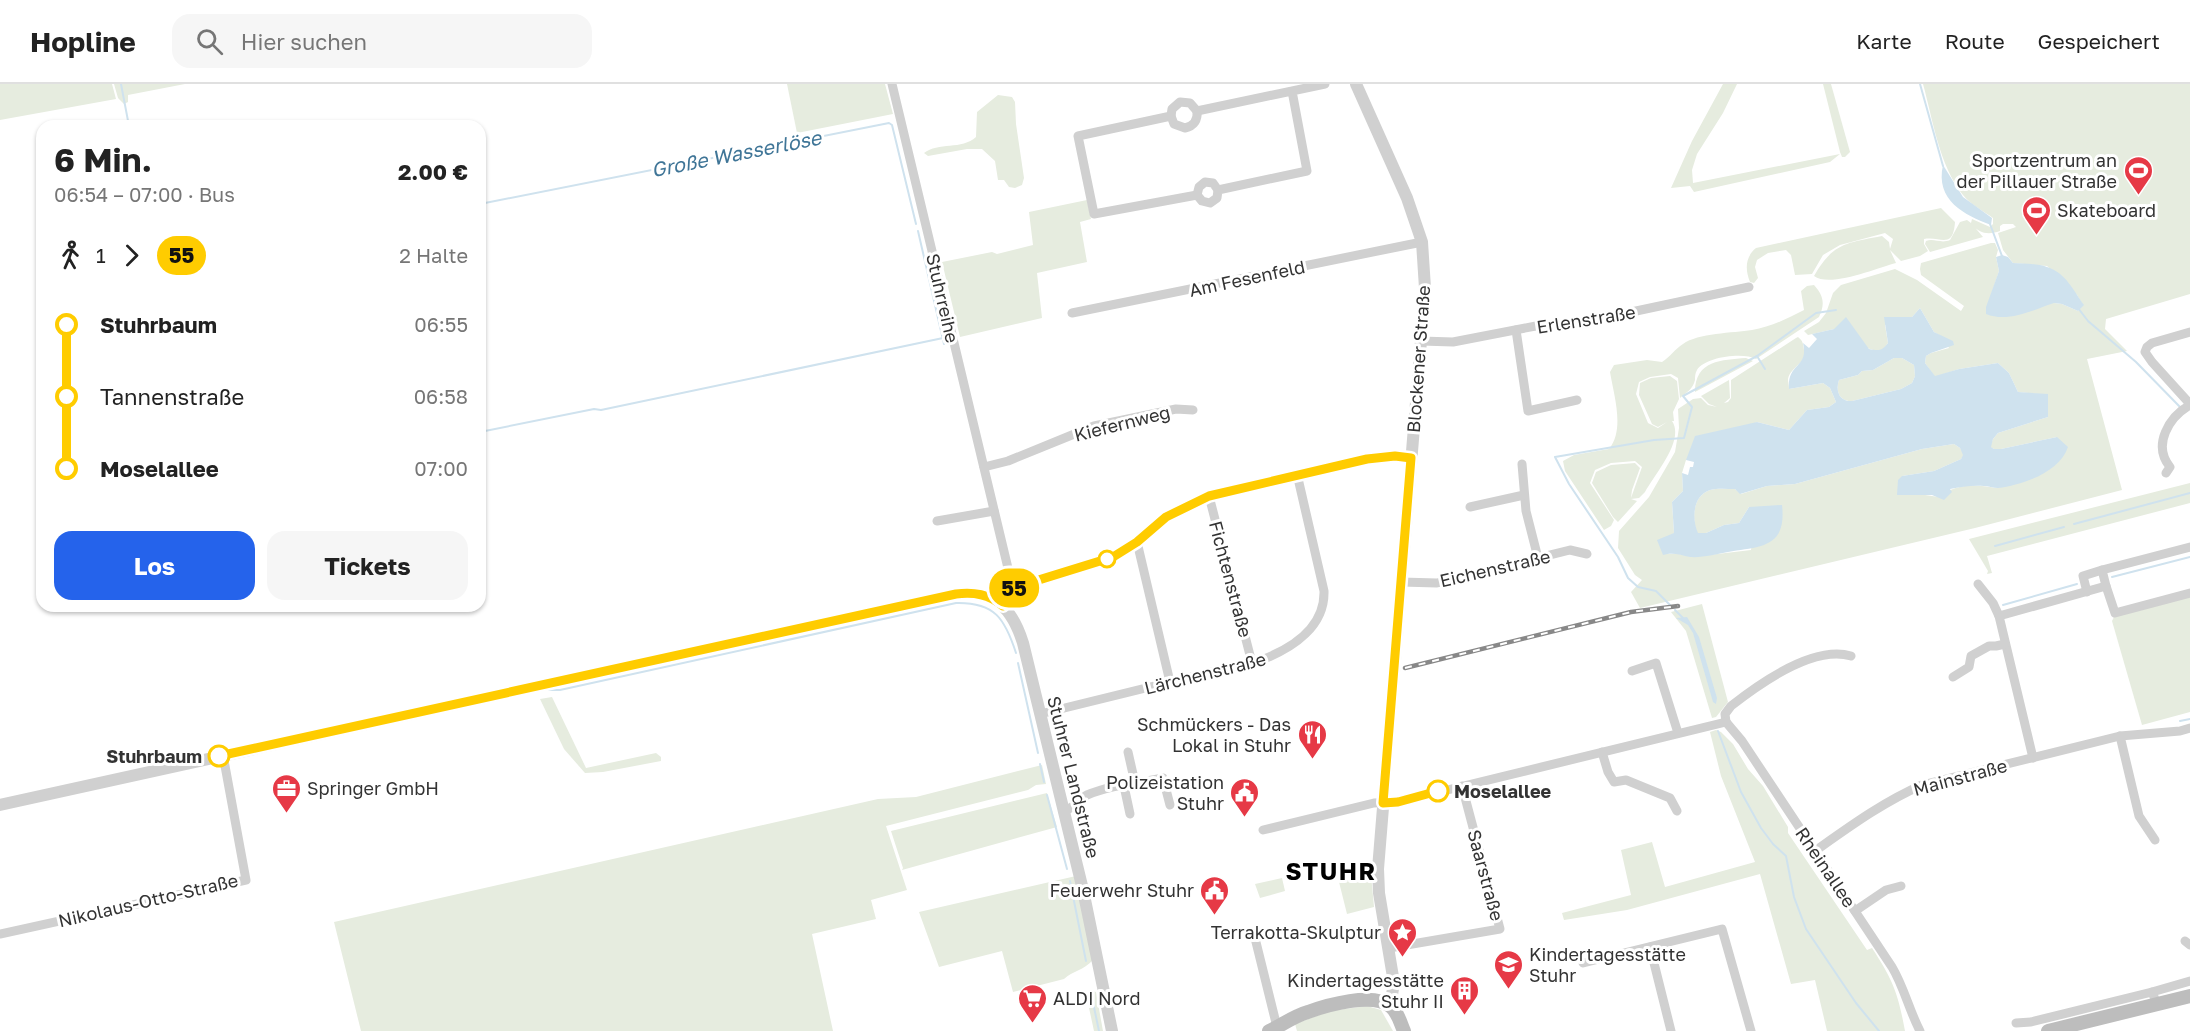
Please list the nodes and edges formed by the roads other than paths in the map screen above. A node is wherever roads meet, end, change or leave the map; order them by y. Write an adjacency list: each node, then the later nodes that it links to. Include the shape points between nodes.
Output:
1 (892, 84): 20 (street, Stuhrreihe)
2 (1325, 84): 4 (street)
3 (1356, 84): 9 (street, Blockener Straße, via 1407,198)
4 (1292, 91): 5 (street); 7 (street, via 1307,171)
5 (1197, 111): 6 (street, via 1190,103 1180,102); 6 (street, via 1194,123 1185,128 1174,124)
6 (1171, 116): 8 (street, via 1078,136 1094,214)
7 (1218, 190): 8 (street, via 1217,198 1210,203); 8 (street, via 1213,183 1205,182)
8 (1197, 195)
9 (1422, 242): 11 (street, Am Fesenfeld); 14 (street, Blockener Straße, via 1425,288)
10 (1749, 287): 12 (street, Erlenstraße, via 1575,324)
11 (1072, 313)
12 (1516, 330): 14 (street, Erlenstraße, via 1453,342); 15 (street, via 1528,411)
13 (2190, 332): 16 (street, via 2152,343 2145,352)
14 (1421, 341): 18 (street, Blockener Straße)
15 (1577, 400)
16 (2187, 404): 21 (street, via 2162,439 2162,454 2170,467)
17 (1193, 410): 20 (street, Kiefernweg, via 1176,409 1094,426)
18 (1411, 458): 22 (street, via 1367,459); 33 (street, Blockener Straße)
19 (1522, 464): 23 (street)
20 (984, 467): 26 (street, Stuhrreihe)
21 (2166, 473)
22 (1297, 474): 24 (street); 43 (street, Lärchenstraße, via 1324,591 1322,613 1301,638 1276,655)
23 (1524, 495): 25 (street); 31 (street)
24 (1209, 496): 28 (street, via 1166,517); 43 (street, Fichtenstraße)
25 (1470, 507)
26 (994, 511): 27 (street); 36 (street, Stuhrreihe)
27 (937, 521)
28 (1137, 542): 36 (street, via 1113,557); 46 (street)
29 (2190, 547): 32 (street)
30 (1587, 554): 31 (street, Eichenstraße, via 1570,550)
31 (1538, 558): 33 (street, Eichenstraße, via 1437,583)
32 (2102, 570): 35 (street); 37 (street, via 2083,576)
33 (1401, 582): 59 (street, Blockener Straße)
34 (1978, 584): 40 (street)
35 (2106, 586): 37 (street); 38 (street, via 2115,613)
36 (1013, 588): 39 (street)
37 (2087, 592): 40 (street)
38 (2190, 592)
39 (1003, 606): 47 (street, Stuhrer Landstraße, via 1020,633); 54 (street, via 991,597 956,594)
40 (1999, 616): 41 (street)
41 (2005, 644): 45 (street, via 1989,645 1971,656 1969,667); 55 (street)
42 (1851, 656): 48 (street, via 1837,654 1782,670 1731,706 1725,714)
43 (1252, 663): 46 (street, Lärchenstraße)
44 (1632, 671): 50 (street, via 1656,663)
45 (1953, 677)
46 (1170, 682): 47 (street, Lärchenstraße)
47 (1040, 714): 63 (street, Stuhrer Landstraße)
48 (1726, 722): 50 (street); 67 (street, Rheinallee)
49 (2190, 728): 51 (street, Mainstraße)
50 (1678, 733): 53 (street)
51 (2120, 736): 55 (street, Mainstraße); 66 (street, via 2139,816)
52 (1128, 752): 56 (street)
53 (1602, 752): 58 (street); 62 (street, via 1614,782 1626,780 1670,798)
54 (223, 755): 60 (street); 70 (street, Nikolaus-Otto-Straße, via 246,880)
55 (2033, 758): 67 (street, Mainstraße, via 1905,792)
56 (1135, 783): 57 (street); 61 (street, via 1163,778)
57 (1124, 786): 63 (street, via 1084,796); 64 (street)
58 (1462, 786): 59 (street); 73 (street, Saarstraße, via 1500,929)
59 (1383, 803): 65 (street); 73 (street, Blockener Straße, via 1378,869)
60 (0, 805)
61 (1170, 805)
62 (1677, 811)
63 (1063, 812): 82 (street, Stuhrer Landstraße)
64 (1130, 814)
65 (1263, 830)
66 (2155, 840)
67 (1815, 851): 69 (street, Rheinallee)
68 (1901, 886): 69 (street, via 1886,890)
69 (1855, 911): 79 (street, Rheinallee, via 1900,982)
70 (0, 934)
71 (1254, 934): 81 (street)
72 (1650, 947): 74 (street); 84 (street); 85 (street, via 1722,928)
73 (1389, 948): 78 (street, Blockener Straße, via 1394,983)
74 (1583, 963)
75 (2190, 981): 77 (street)
76 (2190, 996): 77 (main road)
77 (2155, 998): 80 (street); 88 (main road)
78 (1390, 1006): 81 (main road, via 1376,1000 1335,1004); 83 (main road)
79 (1914, 1018): 86 (street, Rheinallee); 87 (street, Rheinallee)
80 (2016, 1023)
81 (1273, 1029)
82 (1112, 1031)
83 (1404, 1031)
84 (1671, 1031)
85 (1751, 1031)
86 (1914, 1031)
87 (1920, 1031)
88 (2048, 1031)

